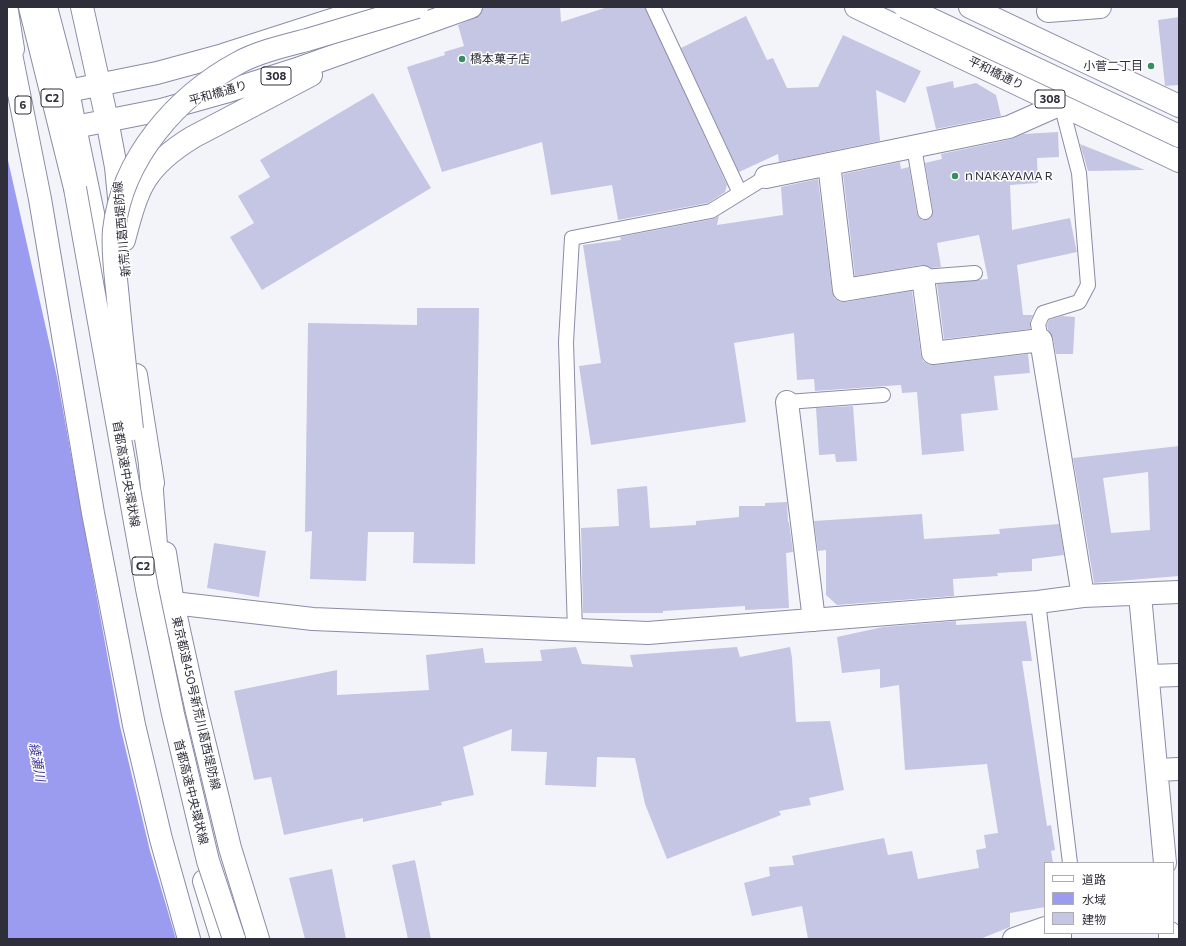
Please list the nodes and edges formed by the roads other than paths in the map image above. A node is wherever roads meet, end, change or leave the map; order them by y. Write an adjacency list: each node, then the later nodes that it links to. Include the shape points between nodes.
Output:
1 (30, 7): 30 (main road, 首都高速中央環状線 / C2)
2 (45, 7): 20 (main road, 新荒川葛西堤防線); 30 (main road)
3 (82, 7): 19 (main road, 新荒川葛西堤防線)
4 (372, 7): 19 (main road, via 223,55 157,73)
5 (417, 7): 42 (main road, bridge, via 283,47 239,63 200,87 171,114 132,169 122,194 114,230 115,272 142,514)
6 (471, 7): 18 (main road, 平和橋通り / 308)
7 (653, 7): 31 (lane)
8 (856, 7): 16 (main road, 平和橋通り / 308)
9 (905, 7): 25 (main road, bridge)
10 (933, 7): 16 (main road)
11 (970, 7): 17 (main road)
12 (1100, 7): 13 (main road)
13 (1047, 9): 17 (main road)
14 (7, 11): 32 (main road, 6)
15 (7, 34): 32 (main road)
16 (921, 37): 21 (main road, 平和橋通り / 308)
17 (1038, 39): 22 (main road)
18 (378, 40): 23 (main road, 平和橋通り / 308, via 225,92 161,110); 34 (main road, 308, via 175,148 147,175 138,192)
19 (100, 84): 20 (main road); 23 (main road, 新荒川葛西堤防線)
20 (68, 91): 24 (main road, 新荒川葛西堤防線)
21 (1061, 104): 26 (main road, via 1008,128); 27 (main road, 平和橋通り / 308); 38 (lane, via 1079,173 1088,285 1079,302 1043,313 1038,324)
22 (1179, 106)
23 (107, 120): 24 (main road, 平和橋通り / 308); 34 (main road, 新荒川葛西堤防線, via 116,167)
24 (75, 127): 37 (main road, 新荒川葛西堤防線, via 100,247)
25 (1179, 136)
26 (914, 147): 28 (main road); 33 (lane)
27 (1179, 161)
28 (829, 164): 29 (main road); 36 (main road, via 844,290)
29 (766, 177): 31 (lane)
30 (75, 188): 42 (main road, 首都高速中央環状線 / C2, bridge)
31 (740, 193): 49 (lane, via 711,211 572,238 566,342)
32 (40, 200): 57 (main road, via 93,513 134,725 161,839)
33 (925, 212)
34 (124, 240): 37 (main road, 新荒川葛西堤防線)
35 (975, 273): 36 (lane)
36 (923, 277): 38 (main road, via 933,353)
37 (130, 339): 41 (main road, 新荒川葛西堤防線)
38 (1041, 340): 45 (main road)
39 (883, 395): 40 (lane)
40 (787, 402): 48 (main road)
41 (150, 464): 47 (main road, 東京都道450号新荒川葛西堤防線); 58 (main road, bridge, via 162,632 184,788 205,885)
42 (147, 589): 59 (main road, 首都高速中央環状線 / C2, bridge, via 172,714 208,861)
43 (1179, 592): 44 (main road)
44 (1140, 595): 45 (main road); 51 (main road)
45 (1083, 596): 46 (main road)
46 (1038, 602): 48 (main road); 54 (lane)
47 (173, 603): 49 (main road, via 313,619); 60 (main road, 東京都道450号新荒川葛西堤防線, via 230,848)
48 (814, 620): 49 (main road, via 648,633)
49 (576, 631)
50 (1179, 675): 51 (main road)
51 (1149, 676): 53 (main road)
52 (1179, 769): 53 (main road)
53 (1157, 770): 55 (main road)
54 (1070, 862)
55 (1165, 862)
56 (1044, 928): 61 (main road)
57 (189, 939)
58 (222, 939)
59 (234, 939)
60 (258, 939)
61 (1014, 939)

